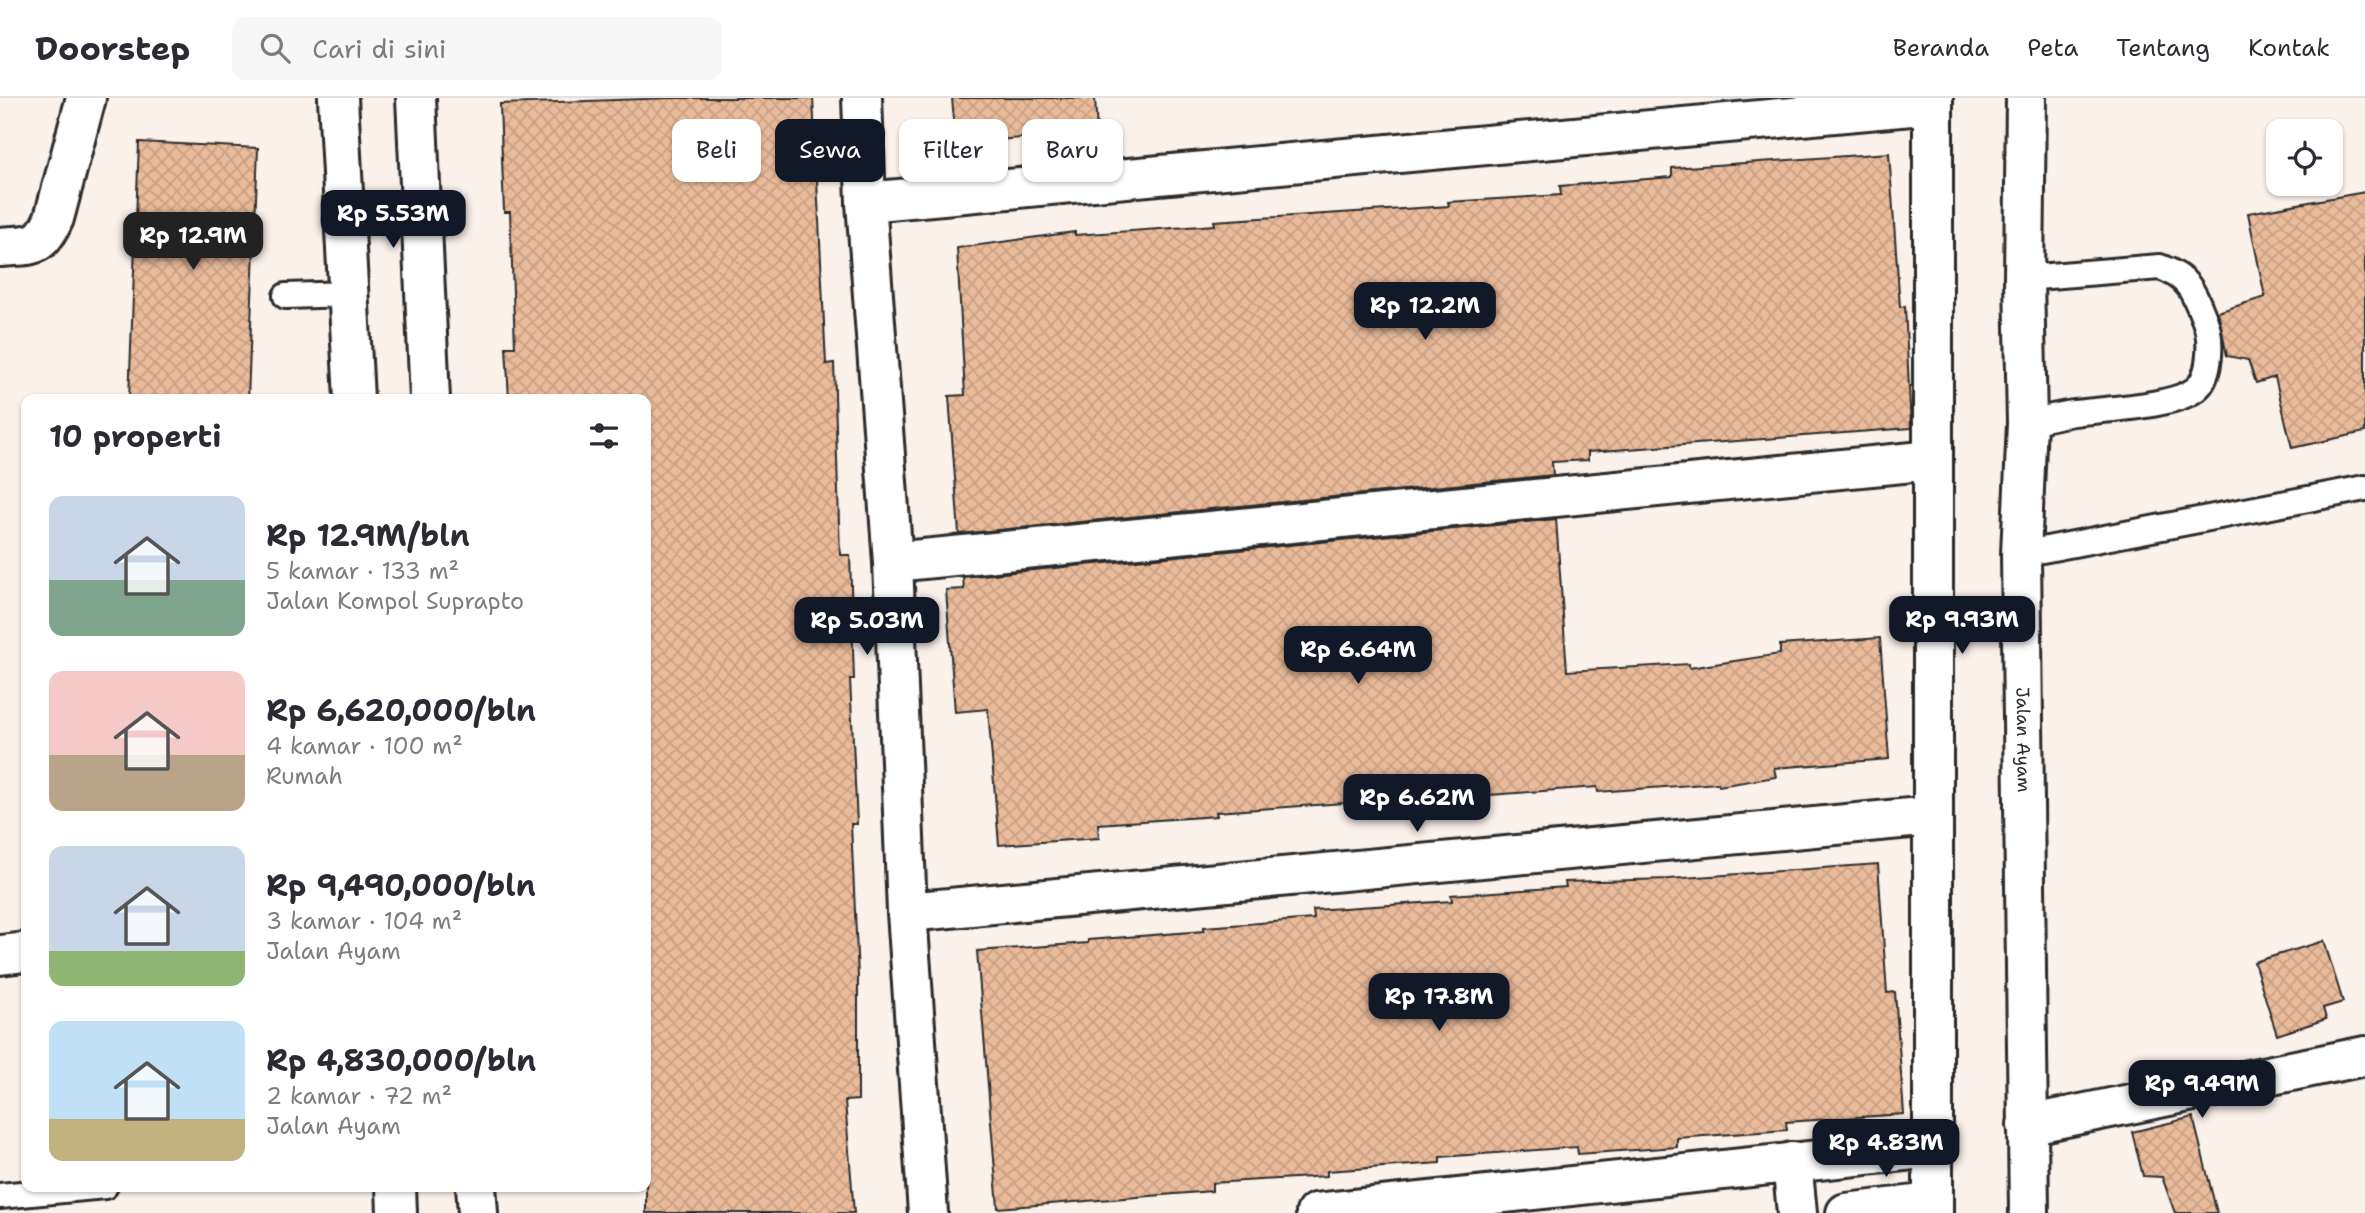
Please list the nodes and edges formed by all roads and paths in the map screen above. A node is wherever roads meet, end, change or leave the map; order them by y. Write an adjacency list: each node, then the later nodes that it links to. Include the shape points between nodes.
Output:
1 (86, 98): 8 (street, via 46,235 34,244)
2 (338, 98): 10 (street)
3 (416, 98): 13 (street)
4 (862, 98): 7 (street)
5 (2026, 98): 9 (street, Jalan Ayam)
6 (1933, 101): 7 (street); 15 (street)
7 (866, 202): 18 (street)
8 (0, 247)
9 (2024, 278): 14 (street, Jalan Ayam); 14 (lane, via 2160,267 2178,274 2195,295 2208,329 2208,374 2198,388 2178,400)
10 (348, 294): 11 (lane); 12 (street)
11 (286, 296)
12 (354, 394)
13 (430, 394)
14 (2027, 423): 17 (street, Jalan Ayam)
15 (1933, 460): 18 (street); 19 (street)
16 (2365, 488): 17 (lane)
17 (2021, 554): 24 (street, Jalan Ayam)
18 (893, 562): 20 (street)
19 (1932, 816): 20 (street); 25 (street)
20 (907, 912): 35 (street)
21 (21, 953): 22 (street)
22 (0, 955)
23 (2365, 1056): 24 (street)
24 (2027, 1125): 39 (street, Jalan Ayam)
25 (1932, 1148): 26 (street); 32 (street)
26 (1792, 1162): 31 (street); 37 (street)
27 (42, 1192): 30 (lane)
28 (396, 1192): 33 (street)
29 (476, 1192): 34 (street)
30 (0, 1196)
31 (1565, 1200): 36 (street)
32 (1933, 1208): 38 (street)
33 (397, 1213)
34 (478, 1213)
35 (928, 1213)
36 (1319, 1213)
37 (1797, 1213)
38 (1846, 1213)
39 (2029, 1213)

